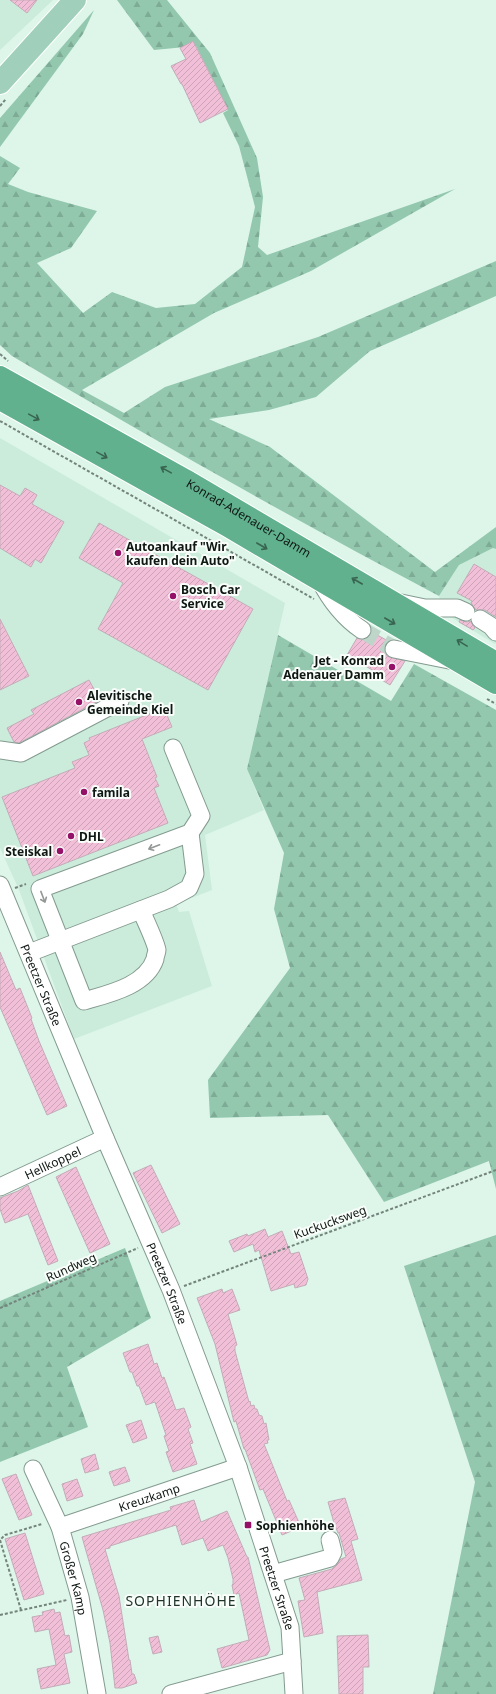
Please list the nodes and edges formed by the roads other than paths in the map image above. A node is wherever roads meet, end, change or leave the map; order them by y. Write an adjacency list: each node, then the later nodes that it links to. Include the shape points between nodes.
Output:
1 (75, 0): 2 (main road)
2 (0, 83)
3 (0, 377): 6 (highway, Konrad-Adenauer-Damm, one-way to 3, via 184,480)
4 (0, 399): 5 (highway, Konrad-Adenauer-Damm, one-way to 5)
5 (320, 580): 7 (street, via 326,592 349,621); 11 (highway, Konrad-Adenauer-Damm, one-way to 11)
6 (391, 601): 8 (street, via 425,608 457,608 491,626); 10 (highway, Konrad-Adenauer-Damm, one-way to 6)
7 (362, 630)
8 (496, 632)
9 (394, 649): 11 (street)
10 (496, 663)
11 (463, 664): 12 (highway, Konrad-Adenauer-Damm)
12 (489, 690)
13 (120, 702): 15 (street, via 21,753)
14 (173, 748): 16 (street, via 201,816)
15 (0, 750)
16 (190, 833): 18 (street, via 196,874 189,888); 19 (street, one-way to 19, via 40,889)
17 (2, 889): 20 (street, Preetzer Straße)
18 (141, 910): 19 (street); 19 (street, via 157,951 153,963 139,979 113,992 84,1001)
19 (60, 941): 20 (street)
20 (28, 954): 21 (street, Preetzer Straße)
21 (105, 1138): 22 (street, Hellkoppel); 23 (street, Preetzer Straße, via 171,1290)
22 (0, 1187)
23 (238, 1467): 25 (street, Kreuzkamp); 27 (street, Preetzer Straße)
24 (32, 1469): 25 (street, Großer Kamp)
25 (59, 1523): 29 (street, Großer Kamp, via 80,1597)
26 (330, 1540): 27 (street, via 333,1552 330,1558)
27 (272, 1574): 28 (street, Preetzer Straße, via 290,1626)
28 (292, 1660): 30 (street); 31 (street, Preetzer Straße)
29 (97, 1694)
30 (171, 1694)
31 (294, 1694)

